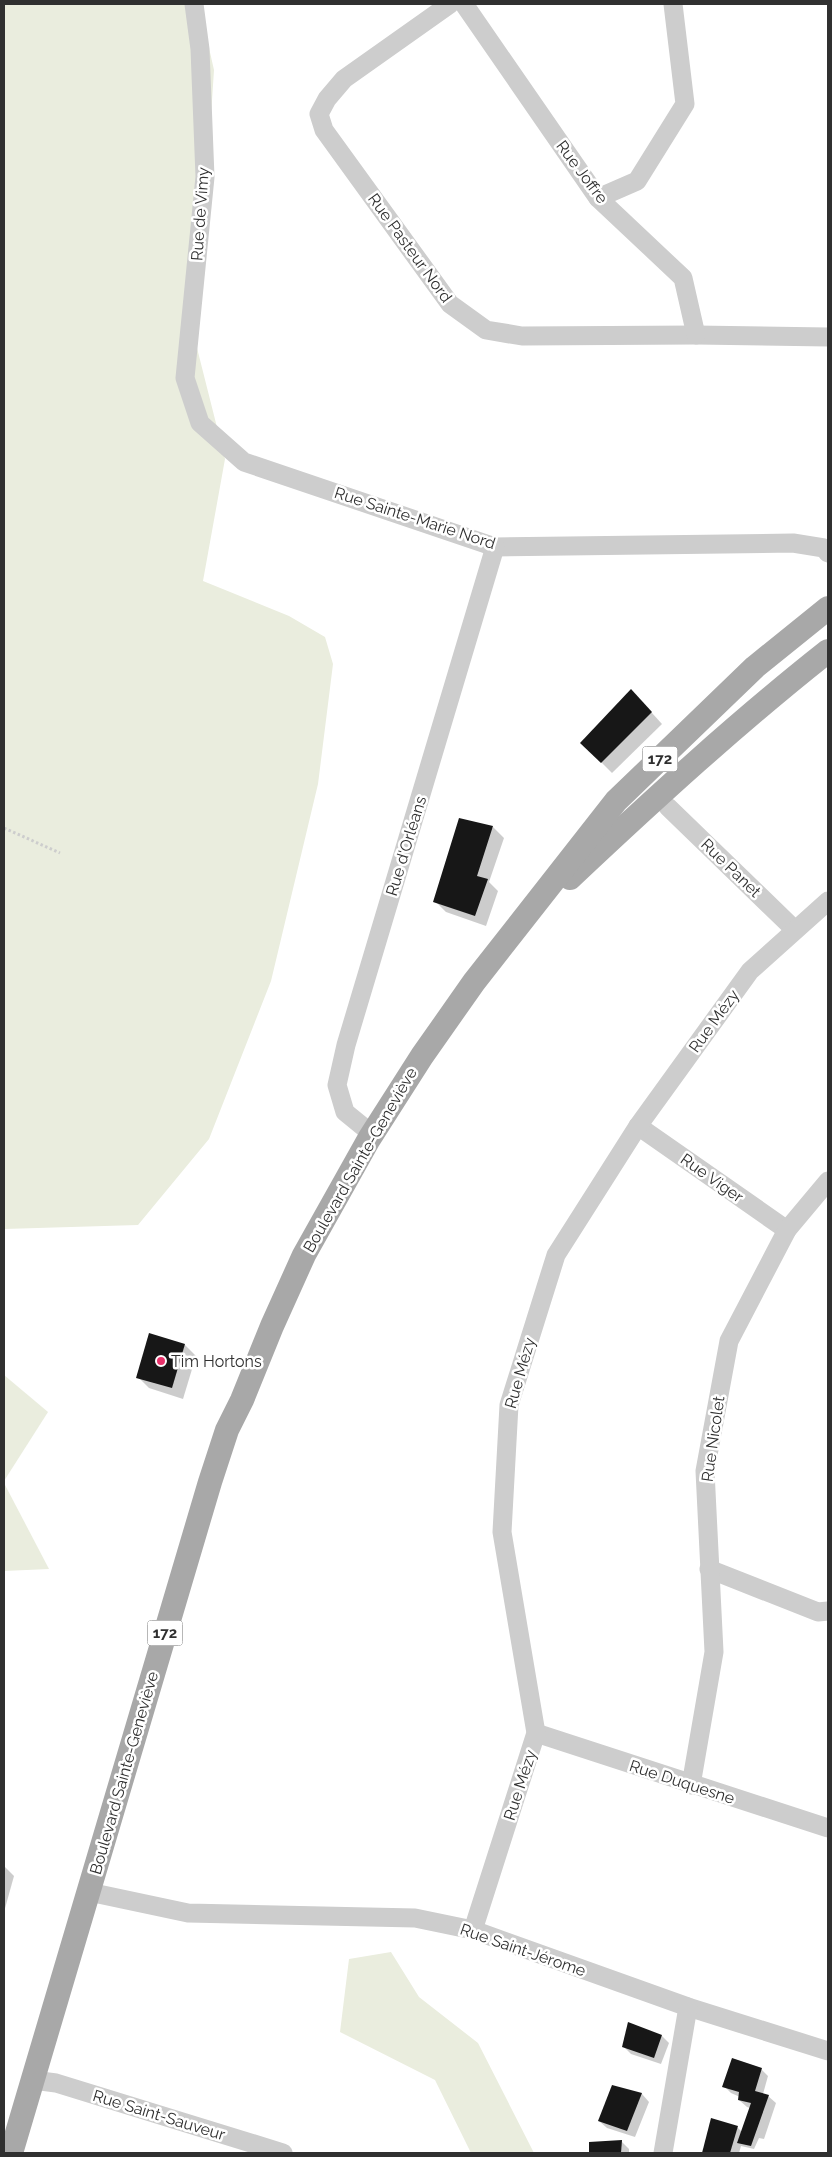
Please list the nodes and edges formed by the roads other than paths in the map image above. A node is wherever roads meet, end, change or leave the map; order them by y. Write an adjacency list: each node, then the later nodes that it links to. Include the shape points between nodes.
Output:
1 (194, 4): 8 (street, Rue de Vimy, via 200,49 205,176 185,378)
2 (450, 4): 6 (street, Rue Pasteur Nord, via 344,79 319,114 324,130 450,304 486,330 522,336)
3 (464, 4): 5 (street, Rue Joffre)
4 (673, 4): 5 (street, via 685,104 637,180)
5 (598, 198): 6 (street, Rue Joffre, via 683,278)
6 (696, 335): 7 (street, Rue Pasteur Nord)
7 (828, 337)
8 (200, 423): 9 (street, Rue Sainte-Marie Nord, via 244,462)
9 (495, 547): 10 (street, Rue Sainte-Marie Nord, via 793,543 824,548); 18 (street, Rue d'Orléans, via 337,1085 345,1112)
10 (828, 553)
11 (828, 608): 16 (main road, Boulevard Sainte-Geneviève / 172, via 755,667 616,801)
12 (828, 651): 16 (main road, Boulevard Sainte-Geneviève / 172, via 661,793)
13 (668, 807): 15 (street, Rue Panet)
14 (828, 900): 15 (street, Rue Mézy)
15 (795, 930): 17 (street, Rue Mézy, via 750,971)
16 (514, 931): 18 (main road, Boulevard Sainte-Geneviève / 172, via 422,1056)
17 (638, 1126): 20 (street, Rue Viger); 23 (street, Rue Mézy, via 556,1254 508,1405 502,1532)
18 (372, 1134): 26 (main road, Boulevard Sainte-Geneviève / 172, via 304,1255 227,1430)
19 (828, 1181): 20 (street, Rue Nicolet)
20 (787, 1230): 21 (street, Rue Nicolet, via 729,1341 705,1471)
21 (710, 1569): 22 (street, via 818,1612); 24 (street, Rue Nicolet, via 714,1652)
22 (828, 1611)
23 (536, 1733): 24 (street, Rue Duquesne); 27 (street, Rue Mézy)
24 (691, 1785): 25 (street, Rue Duquesne)
25 (828, 1828)
26 (89, 1892): 27 (street, Rue Saint-Jérome, via 188,1912 415,1918); 30 (main road, Boulevard Sainte-Geneviève / 172)
27 (474, 1930): 28 (street, Rue Saint-Jérome)
28 (688, 2007): 29 (street, Rue Saint-Jérome); 33 (street)
29 (828, 2051)
30 (33, 2080): 31 (main road, Boulevard Sainte-Geneviève / 172); 32 (street, Rue Saint-Sauveur, via 56,2083)
31 (11, 2153)
32 (283, 2153)
33 (663, 2153)

